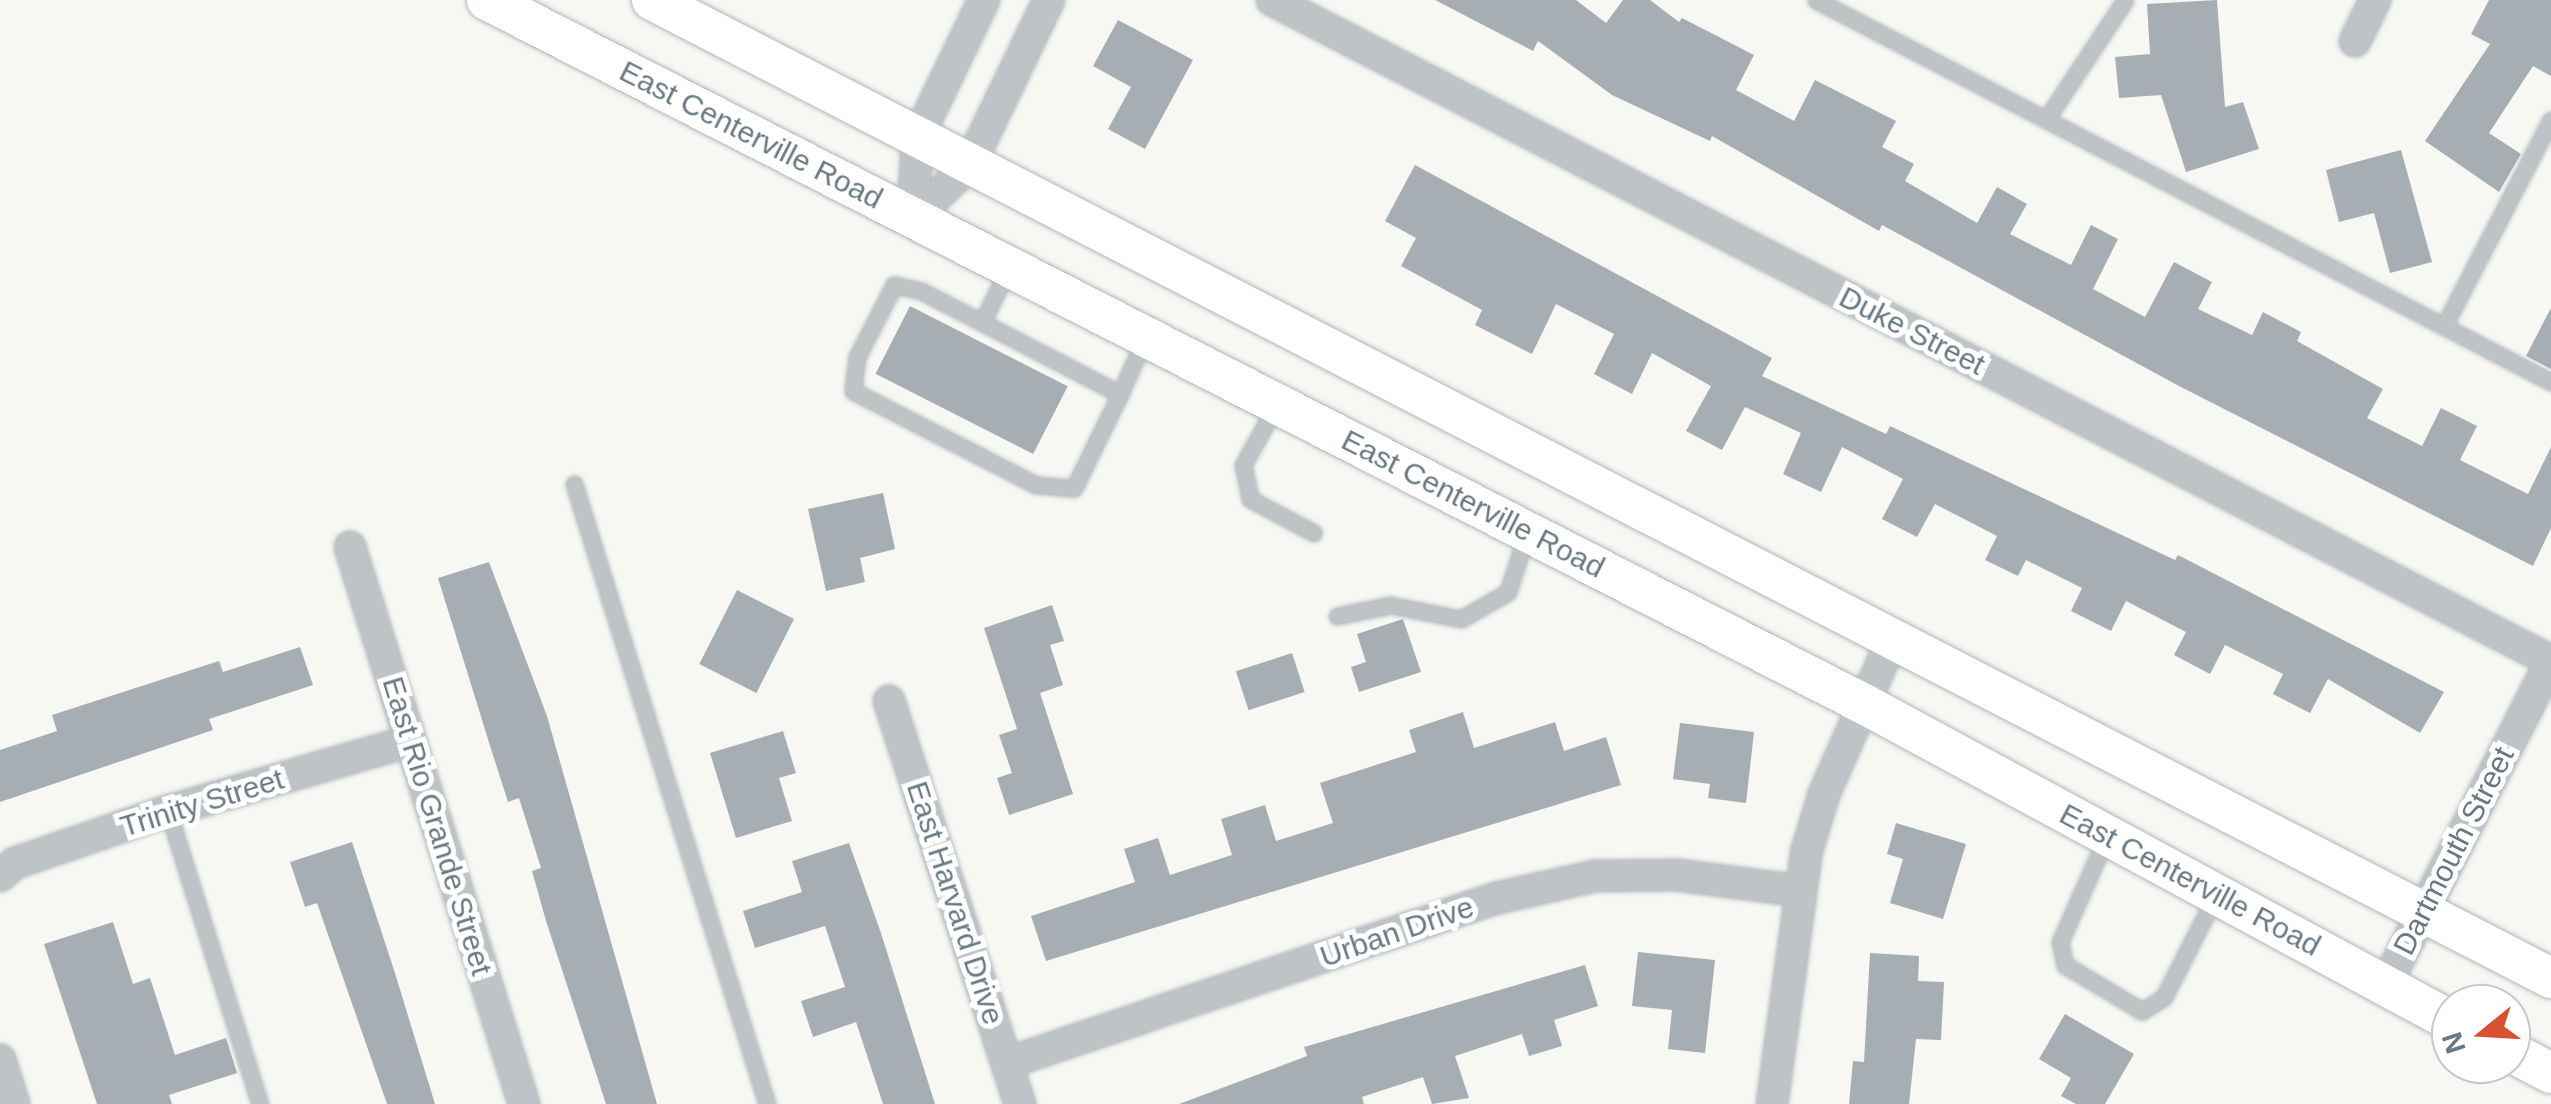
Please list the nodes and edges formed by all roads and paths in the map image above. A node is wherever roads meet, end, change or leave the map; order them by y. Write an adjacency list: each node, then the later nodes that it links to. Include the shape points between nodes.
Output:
1 (488, 0): 14 (main road, East Centerville Road)
2 (652, 0): 12 (main road)
3 (984, 0): 12 (street)
4 (1049, 0): 13 (street)
5 (1272, 0): 28 (street, Duke Street)
6 (1816, 0): 10 (lane)
7 (2125, 0): 10 (lane)
8 (2374, 0): 9 (street)
9 (2355, 40)
10 (2047, 118): 17 (lane)
11 (2551, 120): 17 (lane)
12 (917, 139): 13 (main road); 14 (street)
13 (969, 166): 14 (street); 27 (main road)
14 (913, 218): 15 (main road, East Centerville Road)
15 (1009, 267): 16 (lane); 18 (main road, East Centerville Road)
16 (983, 321): 20 (lane); 20 (lane, via 894,286 856,357 854,391 1036,485 1074,488)
17 (2444, 326): 19 (lane)
18 (1145, 337): 20 (lane); 21 (main road, East Centerville Road)
19 (2551, 382)
20 (1120, 394)
21 (1277, 404): 23 (main road, East Centerville Road); 24 (lane, via 1243,464 1250,500)
22 (574, 484): 46 (lane)
23 (1528, 532): 26 (lane, via 1508,592 1461,618 1390,604); 30 (main road, East Centerville Road)
24 (1314, 533)
25 (350, 548): 31 (street, East Rio Grande Street)
26 (1337, 616)
27 (1894, 636): 30 (street); 37 (main road)
28 (2551, 662): 37 (street, Dartmouth Street)
29 (890, 701): 42 (street, East Harvard Drive)
30 (1864, 704): 33 (main road, East Centerville Road); 35 (street, via 1824,794)
31 (410, 740): 32 (street, Trinity Street); 45 (street, East Rio Grande Street)
32 (168, 812): 34 (street, Trinity Street, via 15,864); 44 (lane)
33 (2107, 836): 36 (main road, East Centerville Road); 36 (lane, via 2060,942 2065,965 2142,1011 2164,996)
34 (0, 876)
35 (1800, 891): 42 (street, Urban Drive, via 1677,875 1595,876 1497,898); 48 (street)
36 (2216, 895): 39 (main road, East Centerville Road)
37 (2423, 912): 38 (main road); 39 (street, Dartmouth Street)
38 (2551, 978)
39 (2385, 986): 40 (main road, East Centerville Road)
40 (2431, 1010)
41 (0, 1060): 43 (street)
42 (1007, 1063): 47 (street, East Harvard Drive)
43 (14, 1104)
44 (260, 1104)
45 (524, 1104)
46 (767, 1104)
47 (1020, 1104)
48 (1772, 1104)

